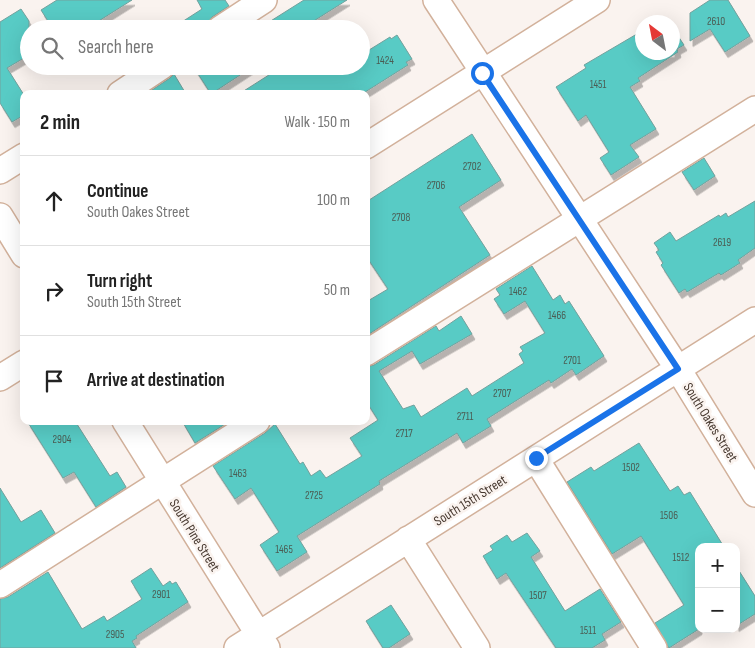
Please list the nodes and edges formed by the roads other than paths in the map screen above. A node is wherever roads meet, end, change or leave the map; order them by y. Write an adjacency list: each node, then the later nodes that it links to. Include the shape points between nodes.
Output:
1 (264, 0): 4 (street)
2 (436, 0): 5 (street, South Oakes Street)
3 (597, 0): 5 (street)
4 (234, 20)
5 (482, 73): 9 (street); 13 (street, South Oakes Street)
6 (148, 75): 7 (street)
7 (126, 90)
8 (755, 109): 13 (street)
9 (370, 143)
10 (20, 158): 11 (street)
11 (0, 171)
12 (0, 216): 14 (street)
13 (579, 220): 16 (street); 18 (street, South Oakes Street)
14 (20, 249)
15 (755, 320): 18 (street, South 15th Street)
16 (370, 351)
17 (20, 366): 19 (street)
18 (678, 369): 22 (street, South 15th Street); 24 (street, South Oakes Street)
19 (0, 378)
20 (127, 425): 23 (street, South Pine Street)
21 (251, 425): 23 (street)
22 (536, 458): 25 (street, South 15th Street); 30 (street)
23 (162, 481): 26 (street); 27 (street, South Pine Street)
24 (755, 494)
25 (408, 539): 27 (street, South 15th Street); 29 (street)
26 (0, 585)
27 (263, 641): 28 (street, South 15th Street)
28 (237, 648)
29 (477, 648)
30 (654, 648)

